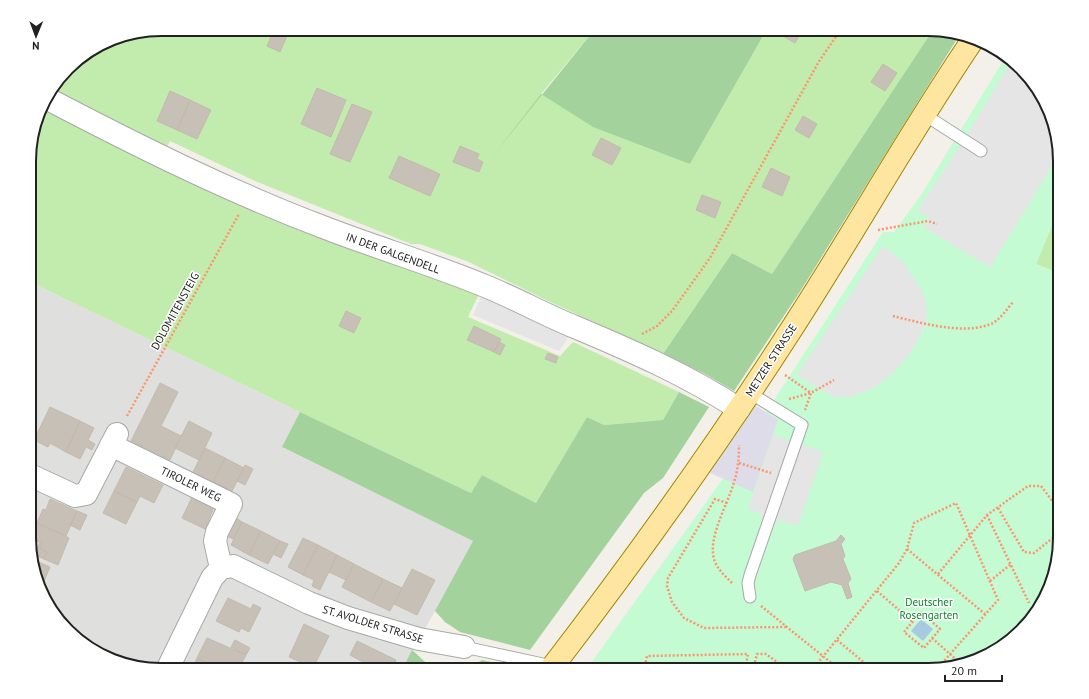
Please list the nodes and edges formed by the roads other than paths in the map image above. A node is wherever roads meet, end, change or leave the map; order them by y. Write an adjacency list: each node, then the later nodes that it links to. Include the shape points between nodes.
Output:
1 (970, 44): 3 (main road, METZER STRASSE)
2 (52, 101): 5 (street, IN DER GALGENDELL, via 248,196 323,227 486,286 631,350 707,388)
3 (925, 115): 4 (lane); 5 (main road, METZER STRASSE, via 848,241)
4 (981, 152)
5 (744, 401): 8 (lane, via 777,411 802,425 750,576); 12 (main road, METZER STRASSE, via 650,536)
6 (36, 478): 7 (street, TIROLER WEG, via 75,496 86,494 114,440 231,504 215,541)
7 (221, 568): 9 (street, ST. AVOLDER STRASSE, via 233,566 243,569 310,603 348,618 419,639); 10 (street, via 212,578)
8 (750, 597)
9 (464, 647): 11 (lane, ST. AVOLDER STRASSE)
10 (170, 663)
11 (530, 663)
12 (555, 663)

